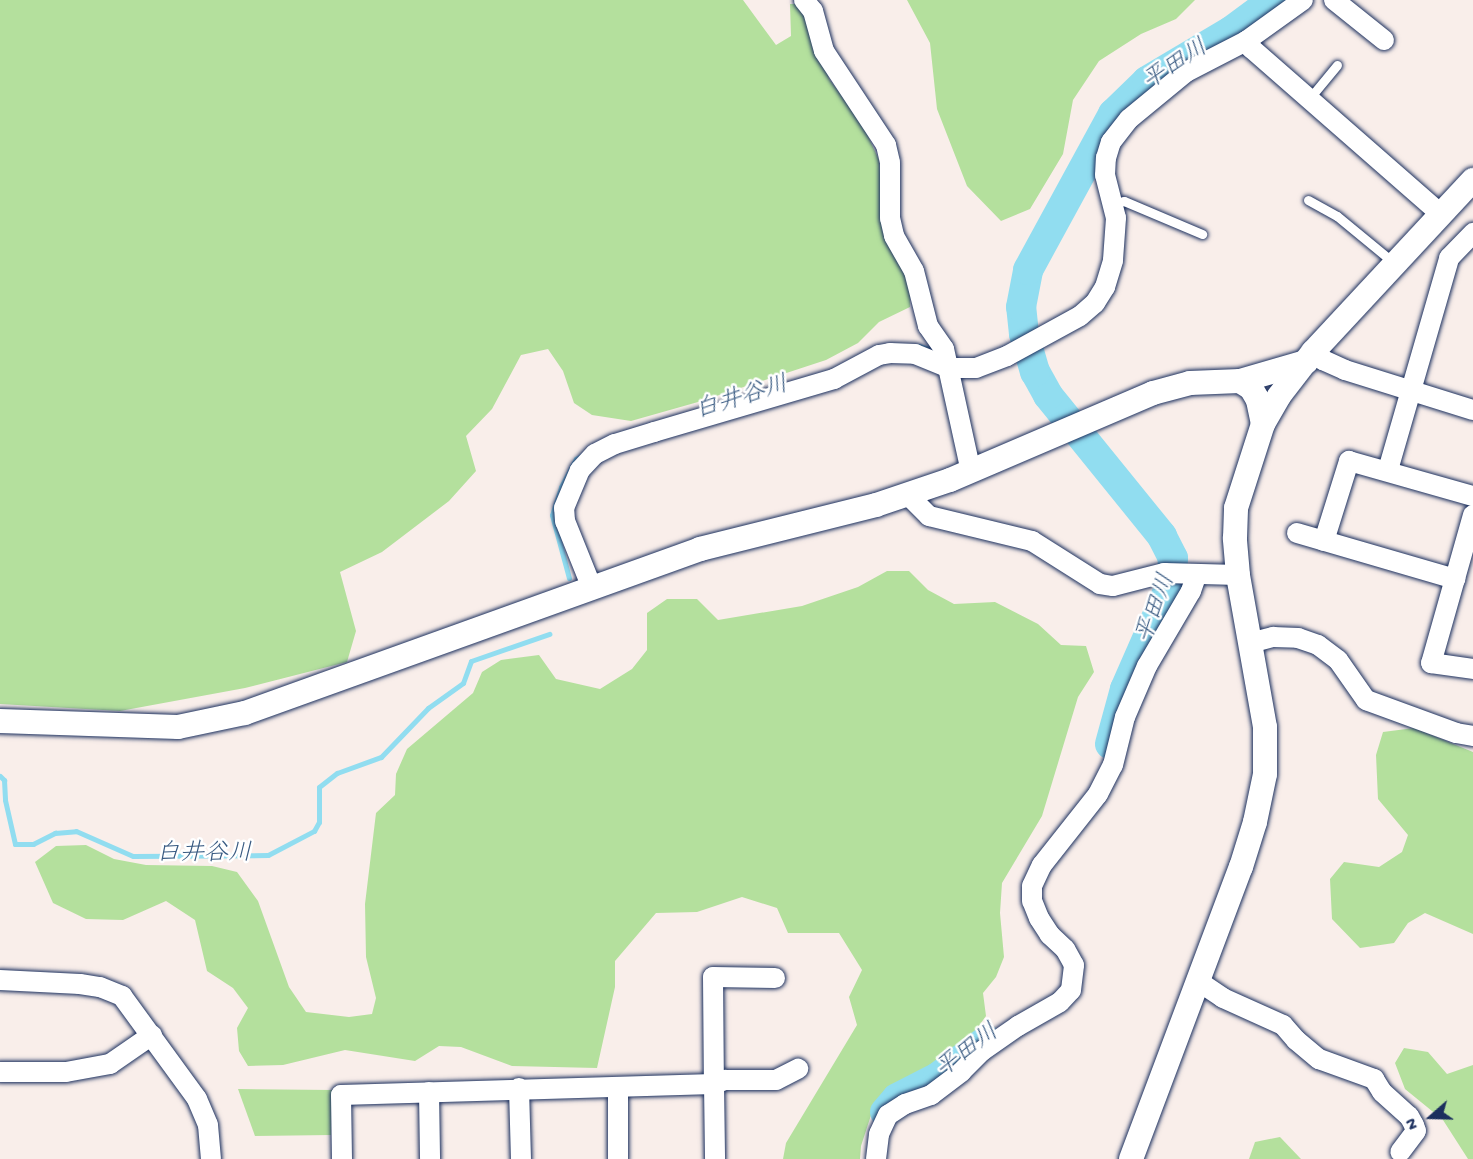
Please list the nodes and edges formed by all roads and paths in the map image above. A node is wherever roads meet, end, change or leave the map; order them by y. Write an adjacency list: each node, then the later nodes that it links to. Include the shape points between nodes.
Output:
1 (804, 0): 16 (street, via 813,11 824,51 886,145 894,236 914,271 928,326 941,342)
2 (1303, 0): 5 (street)
3 (1334, 0): 4 (street)
4 (1384, 40)
5 (1246, 41): 7 (street); 10 (street, via 1186,72 1129,119 1111,142 1106,158 1105,175)
6 (1337, 65): 7 (lane)
7 (1309, 99): 11 (street)
8 (1473, 180): 11 (street)
9 (1308, 200): 14 (lane, via 1337,216)
10 (1112, 203): 13 (lane, via 1124,201); 16 (street, via 1117,235 1105,287 1095,303 1080,316 1013,353 976,368)
11 (1442, 215): 14 (street)
12 (1473, 233): 18 (street, via 1449,258)
13 (1202, 234)
14 (1396, 264): 15 (street)
15 (1310, 357): 17 (street); 18 (street); 20 (street, via 1278,396)
16 (949, 368): 22 (street); 31 (street, via 915,354 879,355 834,379 615,444 595,454 580,470 564,508 565,521)
17 (1240, 381): 20 (street, via 1251,388 1258,400); 22 (street, via 1190,383 1162,391)
18 (1411, 391): 19 (street); 21 (street)
19 (1473, 410)
20 (1263, 424): 29 (street, via 1236,508)
21 (1388, 470): 24 (street); 27 (street, via 1350,461)
22 (971, 472): 23 (street)
23 (908, 495): 28 (street, via 929,516 1032,541 1100,584 1113,586); 31 (street, via 700,549)
24 (1473, 496)
25 (1473, 515): 30 (street)
26 (1298, 533): 27 (street)
27 (1324, 541): 30 (street)
28 (1181, 573): 29 (street); 53 (street, via 1191,591 1147,666 1125,717 1113,765 1098,794 1042,865 1032,886 1032,902 1039,918 1074,964 1071,990 1060,1002 982,1051 931,1095 904,1104 888,1115 879,1134)
29 (1238, 575): 32 (street)
30 (1455, 579): 33 (street, via 1431,663)
31 (592, 588): 34 (street, via 393,662 215,721 151,728)
32 (1250, 643): 35 (street, via 1274,637 1298,638 1318,645 1338,660 1366,700); 38 (street, via 1264,728 1265,774 1241,867)
33 (1473, 669)
34 (0, 722)
35 (1473, 736)
36 (775, 978): 42 (street, via 712,977)
37 (0, 980): 39 (street, via 100,987 122,996)
38 (1198, 981): 46 (street, via 1232,1003 1283,1025 1319,1059 1374,1079 1414,1125 1416,1131); 54 (street)
39 (152, 1035): 41 (street, via 110,1064 66,1072); 47 (street, via 197,1099 208,1125)
40 (798, 1069): 42 (street, via 776,1080 725,1080)
41 (0, 1072)
42 (714, 1084): 43 (street); 52 (street)
43 (618, 1087): 44 (street); 51 (street)
44 (519, 1088): 45 (street); 50 (street)
45 (429, 1092): 48 (street, via 342,1095); 49 (street)
46 (1400, 1152)
47 (211, 1159)
48 (342, 1159)
49 (430, 1159)
50 (521, 1159)
51 (618, 1159)
52 (715, 1159)
53 (876, 1159)
54 (1131, 1159)

